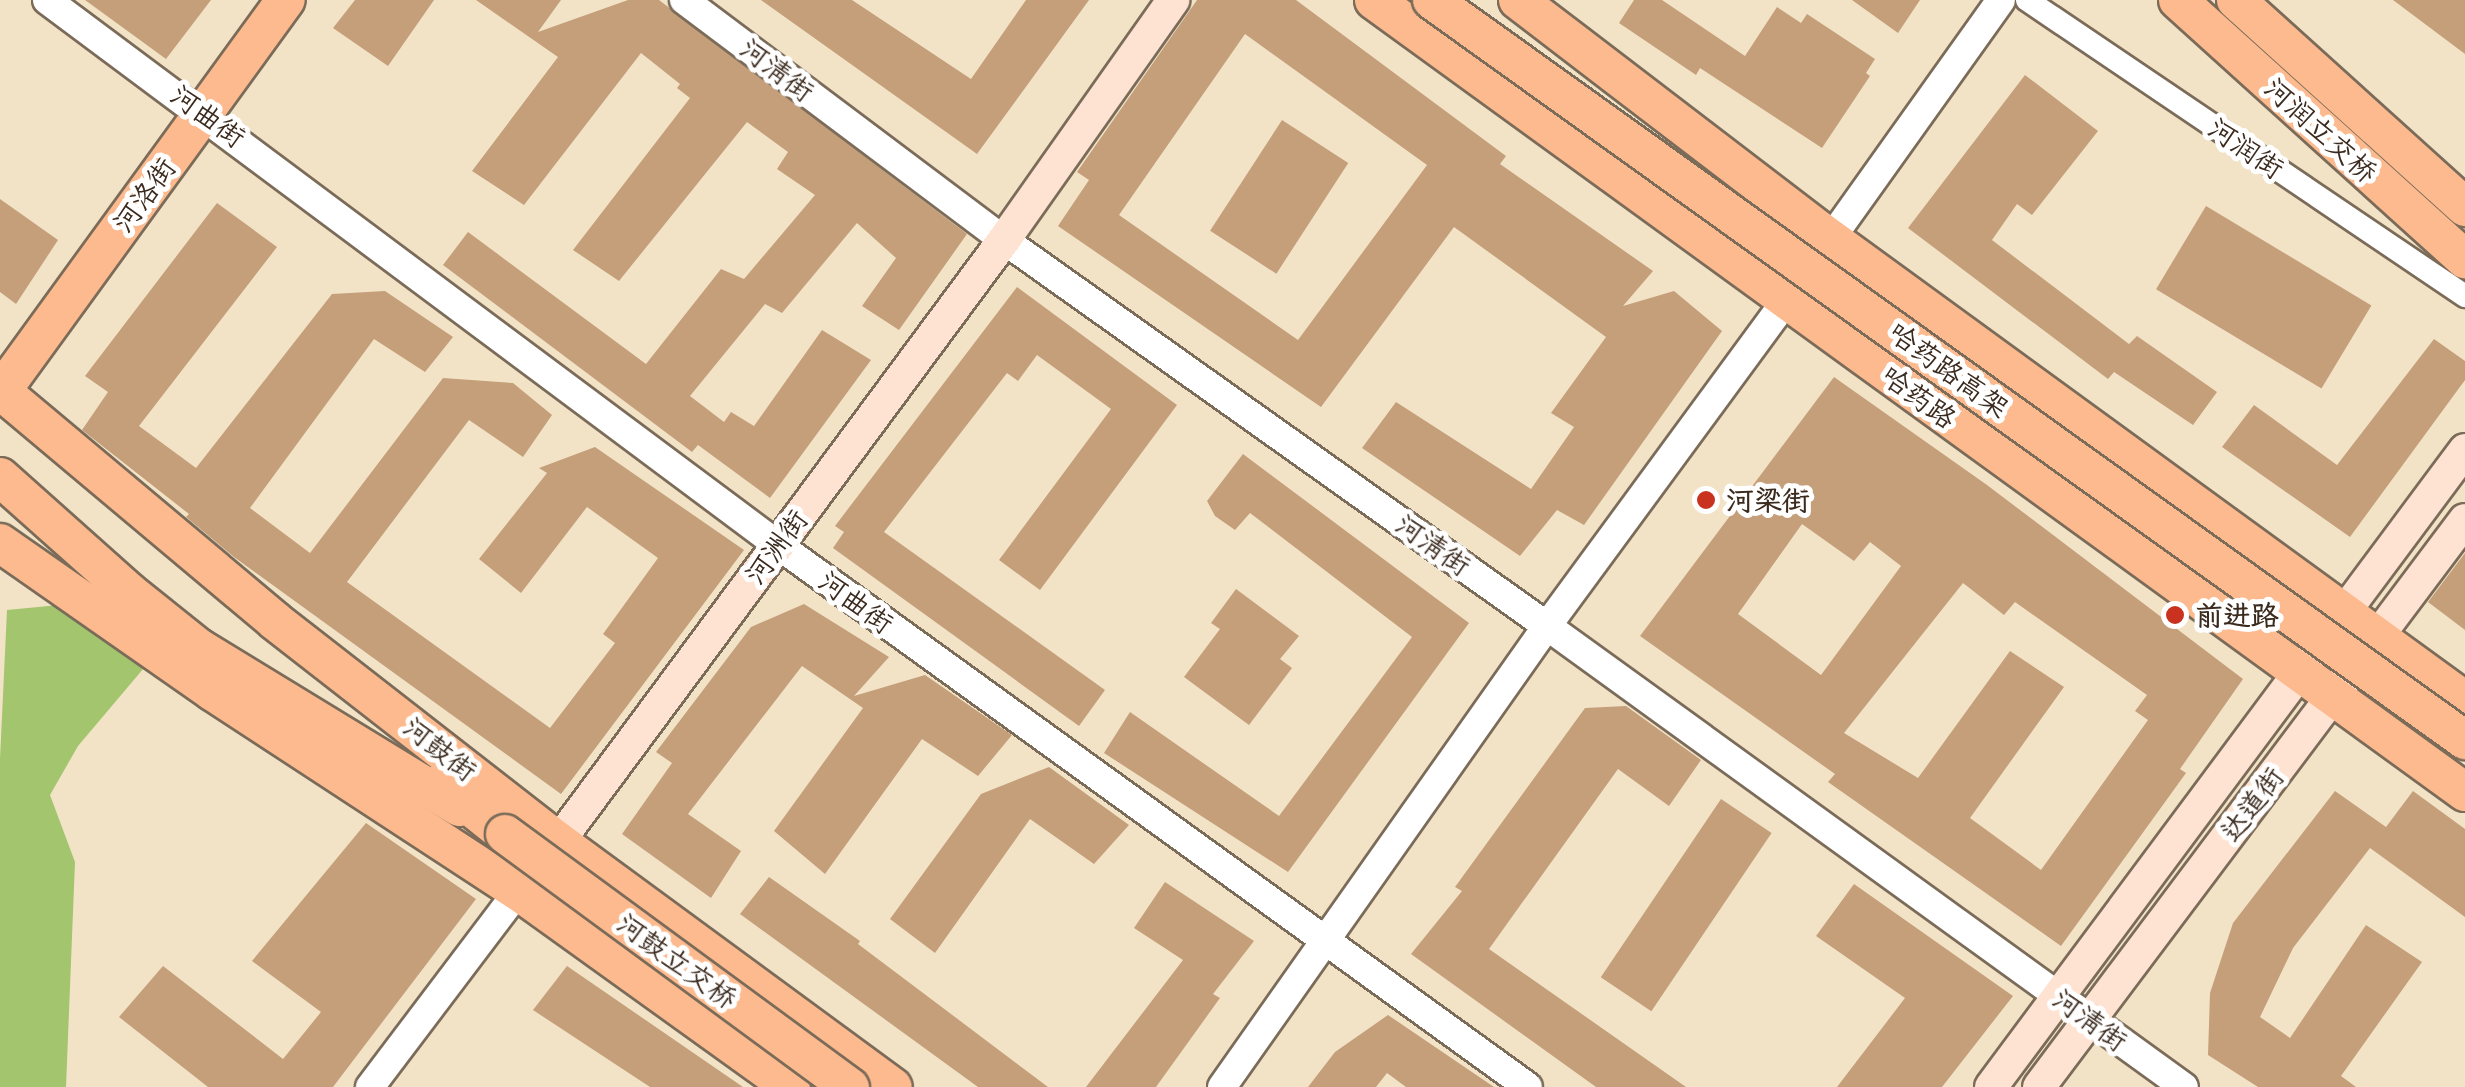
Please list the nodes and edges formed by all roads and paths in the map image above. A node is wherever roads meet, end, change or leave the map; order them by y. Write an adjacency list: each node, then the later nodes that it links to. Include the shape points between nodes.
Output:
1 (46, 0): 12 (street, 河曲街)
2 (286, 0): 12 (highway, 河洛街)
3 (684, 0): 15 (street, 河清街)
4 (1173, 0): 15 (main road, 河洲街)
5 (1374, 0): 18 (highway, 哈药路)
6 (1432, 0): 31 (highway, 哈药路高架, bridge)
7 (1518, 0): 14 (highway)
8 (2002, 0): 14 (street)
9 (2027, 0): 17 (street, 河润街)
10 (2178, 0): 16 (highway, 河润立交桥)
11 (2236, 0): 13 (highway)
12 (204, 113): 19 (highway, 河洛街); 24 (street, 河曲街)
13 (2465, 207)
14 (1831, 239): 18 (street); 25 (highway)
15 (1004, 240): 24 (main road, 河洲街); 26 (street, 河清街)
16 (2465, 259)
17 (2465, 296)
18 (1785, 302): 26 (street); 28 (highway, 哈药路)
19 (0, 397): 33 (highway, via 258,637); 34 (highway, 河鼓街)
20 (2465, 450): 25 (main road)
21 (0, 477): 33 (highway, via 200,648)
22 (2465, 520): 27 (main road, 达道街)
23 (0, 543): 35 (highway)
24 (778, 544): 34 (main road, 河洲街); 36 (street, 河曲街)
25 (2344, 615): 27 (highway); 28 (main road)
26 (1548, 626): 36 (street); 37 (street, 河清街)
27 (2377, 640): 29 (main road, 达道街); 30 (highway)
28 (2301, 671): 29 (highway, 哈药路); 37 (main road)
29 (2334, 696): 32 (highway, 哈药路); 38 (main road, 达道街)
30 (2465, 701)
31 (2465, 740)
32 (2465, 792)
33 (505, 834): 41 (highway, 河鼓立交桥, bridge)
34 (559, 842): 35 (main road, 河洲街); 42 (highway, 河鼓街)
35 (518, 891): 39 (street, 河洲街); 40 (highway)
36 (1323, 941): 43 (street); 44 (street, 河曲街)
37 (2058, 997): 38 (street, 河清街); 45 (main road)
38 (2087, 1020): 46 (main road, 达道街); 47 (street, 河清街)
39 (370, 1087)
40 (791, 1087)
41 (850, 1087)
42 (893, 1087)
43 (1222, 1087)
44 (1528, 1087)
45 (1991, 1087)
46 (2039, 1087)
47 (2184, 1087)

